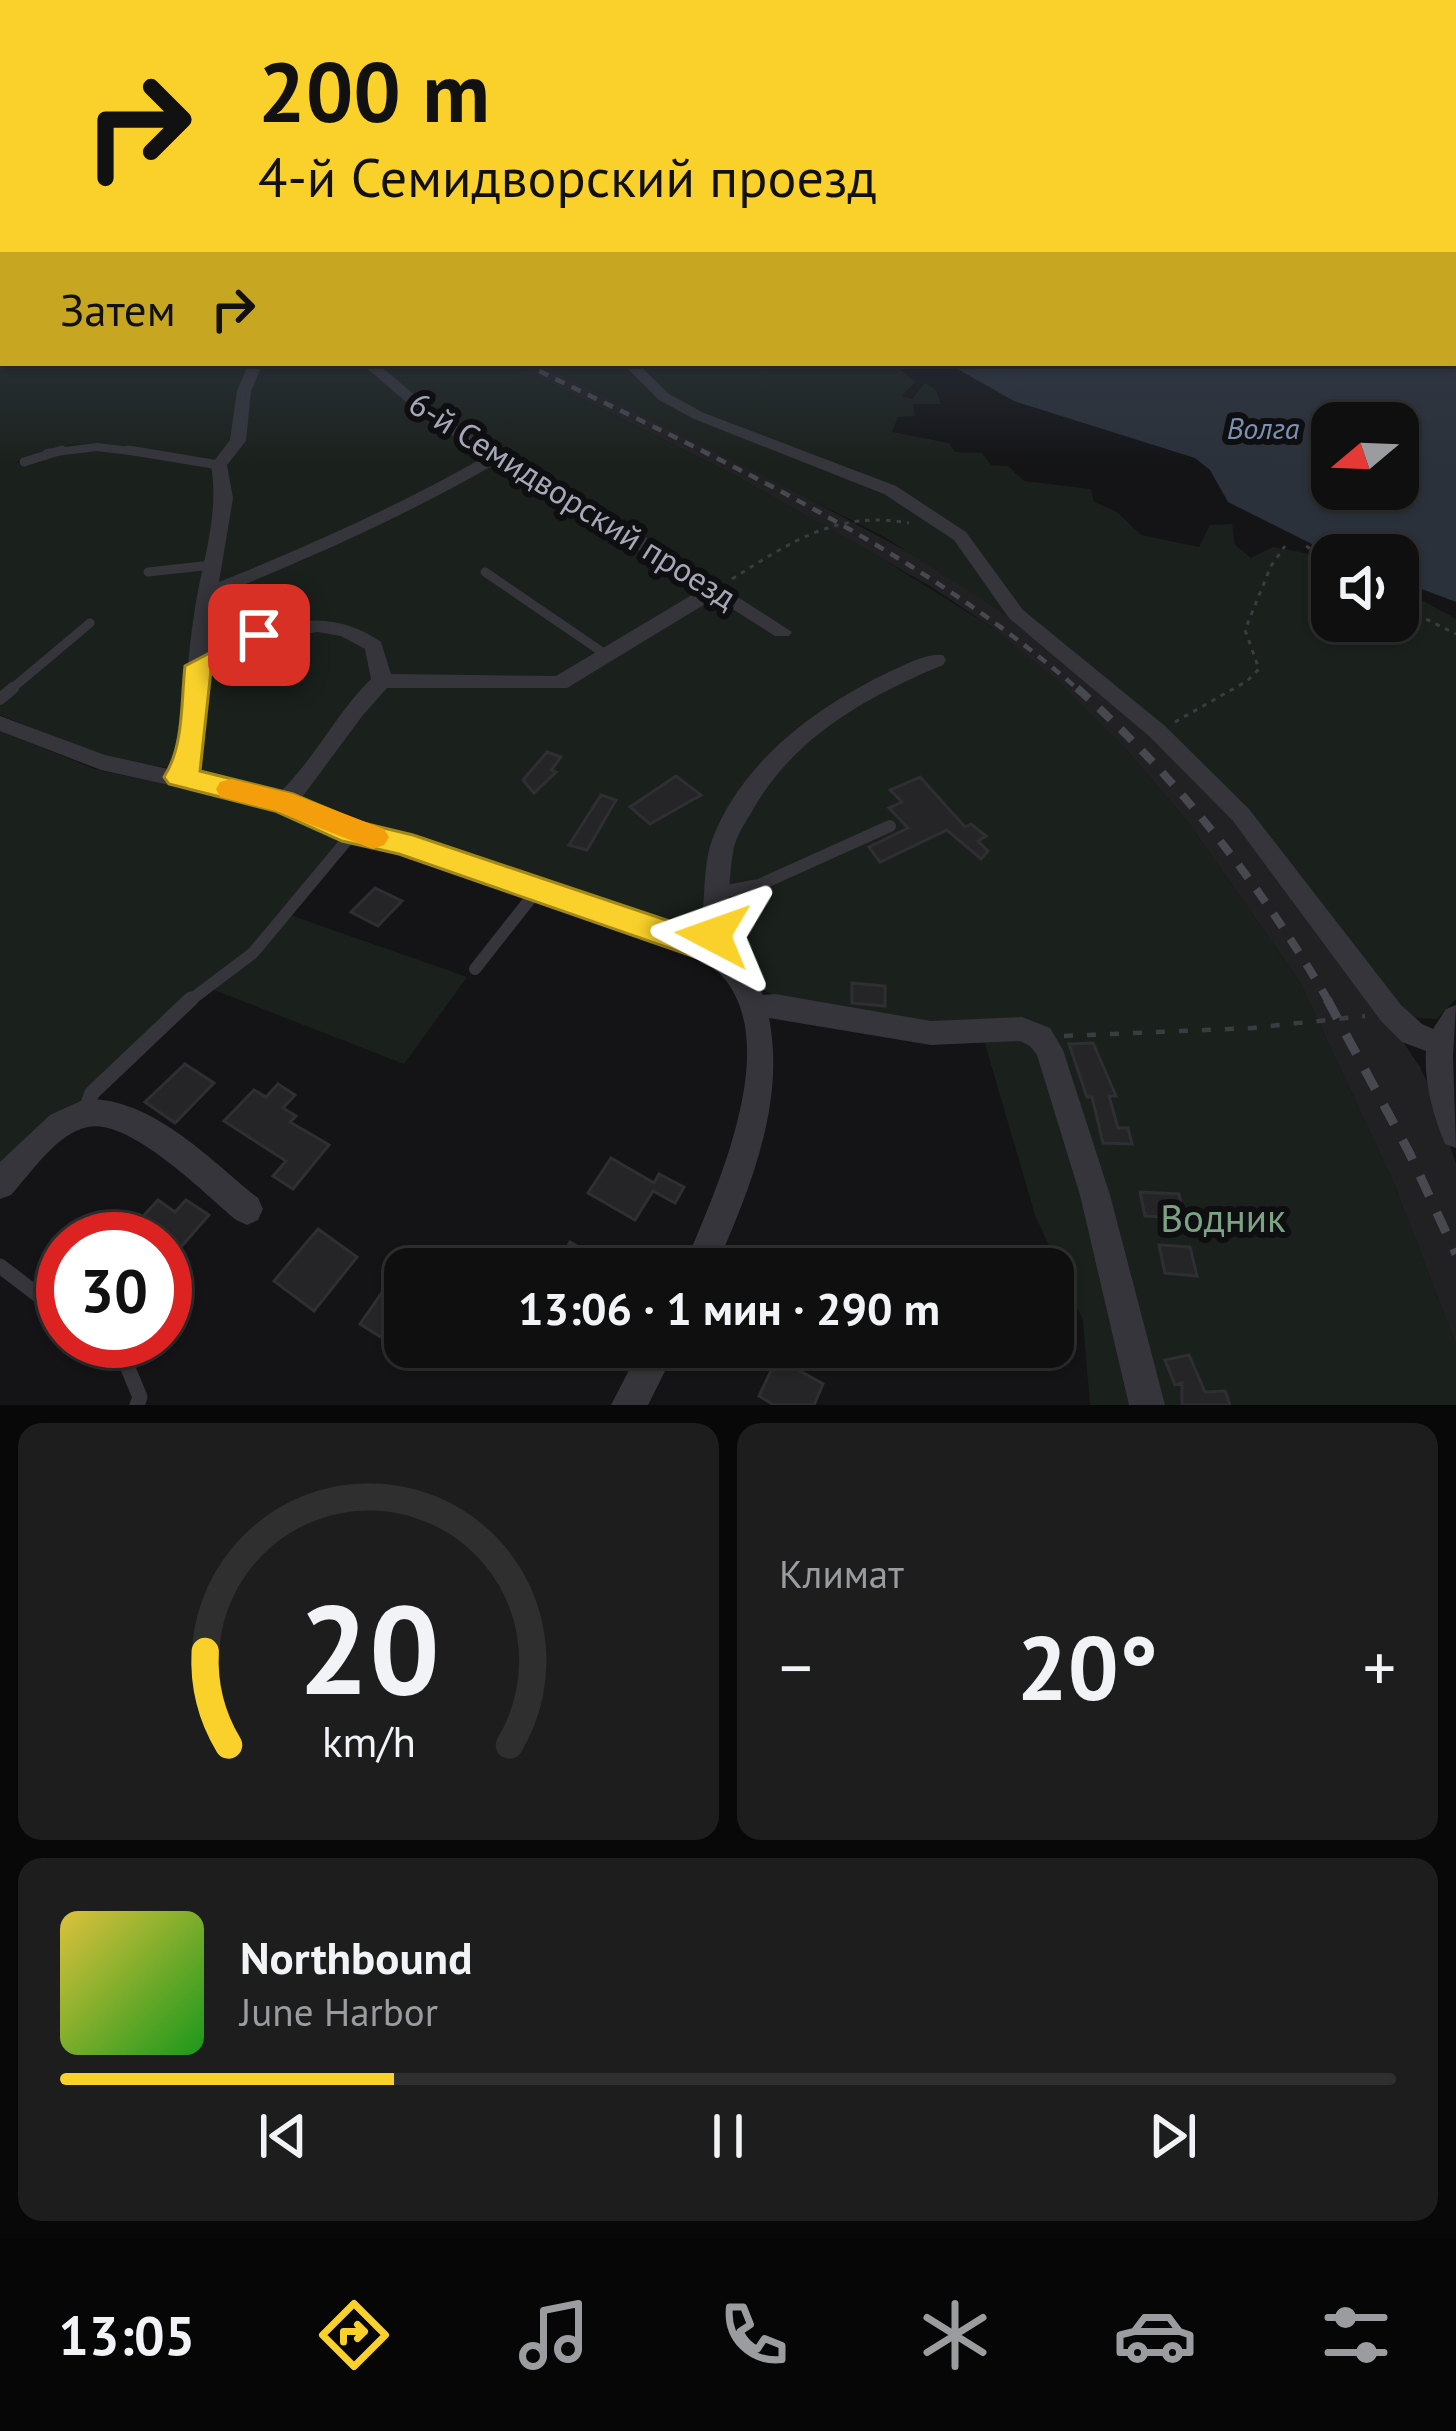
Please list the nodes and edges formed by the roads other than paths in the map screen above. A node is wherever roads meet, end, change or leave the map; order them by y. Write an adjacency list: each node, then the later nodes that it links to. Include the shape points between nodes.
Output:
1 (255, 366): 6 (street, via 238,441)
2 (372, 366): 4 (street, 6-й Семидворский проезд)
3 (632, 366): 30 (street, via 699,416 890,490 960,536 1016,614 1157,731 1241,815 1391,1013)
4 (494, 458): 10 (street, 6-й Семидворский проезд); 11 (street, via 307,553)
5 (24, 462): 6 (lane, via 85,444)
6 (219, 464): 7 (street, via 225,498)
7 (212, 565): 8 (lane); 11 (street)
8 (148, 572)
9 (485, 572): 14 (lane)
10 (714, 590): 13 (street, 6-й Семидворский проезд); 14 (street)
11 (207, 593): 16 (street)
12 (90, 623): 18 (lane)
13 (782, 632)
14 (608, 656): 17 (street, via 560,683)
15 (935, 660): 25 (street, via 887,679 784,746 756,779 722,845)
16 (198, 666): 17 (street, via 259,635 318,625 370,641); 20 (street, via 193,734)
17 (382, 681): 21 (street)
18 (0, 699)
19 (0, 723): 20 (street, via 101,762)
20 (179, 777): 21 (street)
21 (283, 802): 23 (street)
22 (890, 826): 25 (lane)
23 (353, 833): 24 (street); 31 (lane, via 253,953 178,1011 92,1093)
24 (538, 889): 26 (street); 27 (lane)
25 (721, 892): 26 (street)
26 (717, 954): 28 (street)
27 (475, 969)
28 (753, 1008): 35 (street, via 763,1069 745,1151); 42 (street, via 931,1033 1022,1029 1040,1037 1095,1195)
29 (1456, 1016): 30 (street)
30 (1439, 1045): 32 (street)
31 (85, 1112): 33 (street, via 58,1126); 34 (street, via 111,1111 133,1122)
32 (1456, 1134)
33 (0, 1184)
34 (248, 1209)
35 (707, 1248)
36 (0, 1266): 37 (lane)
37 (36, 1293)
38 (128, 1368): 40 (lane)
39 (649, 1368): 41 (street)
40 (137, 1405)
41 (629, 1405)
42 (1147, 1405)

